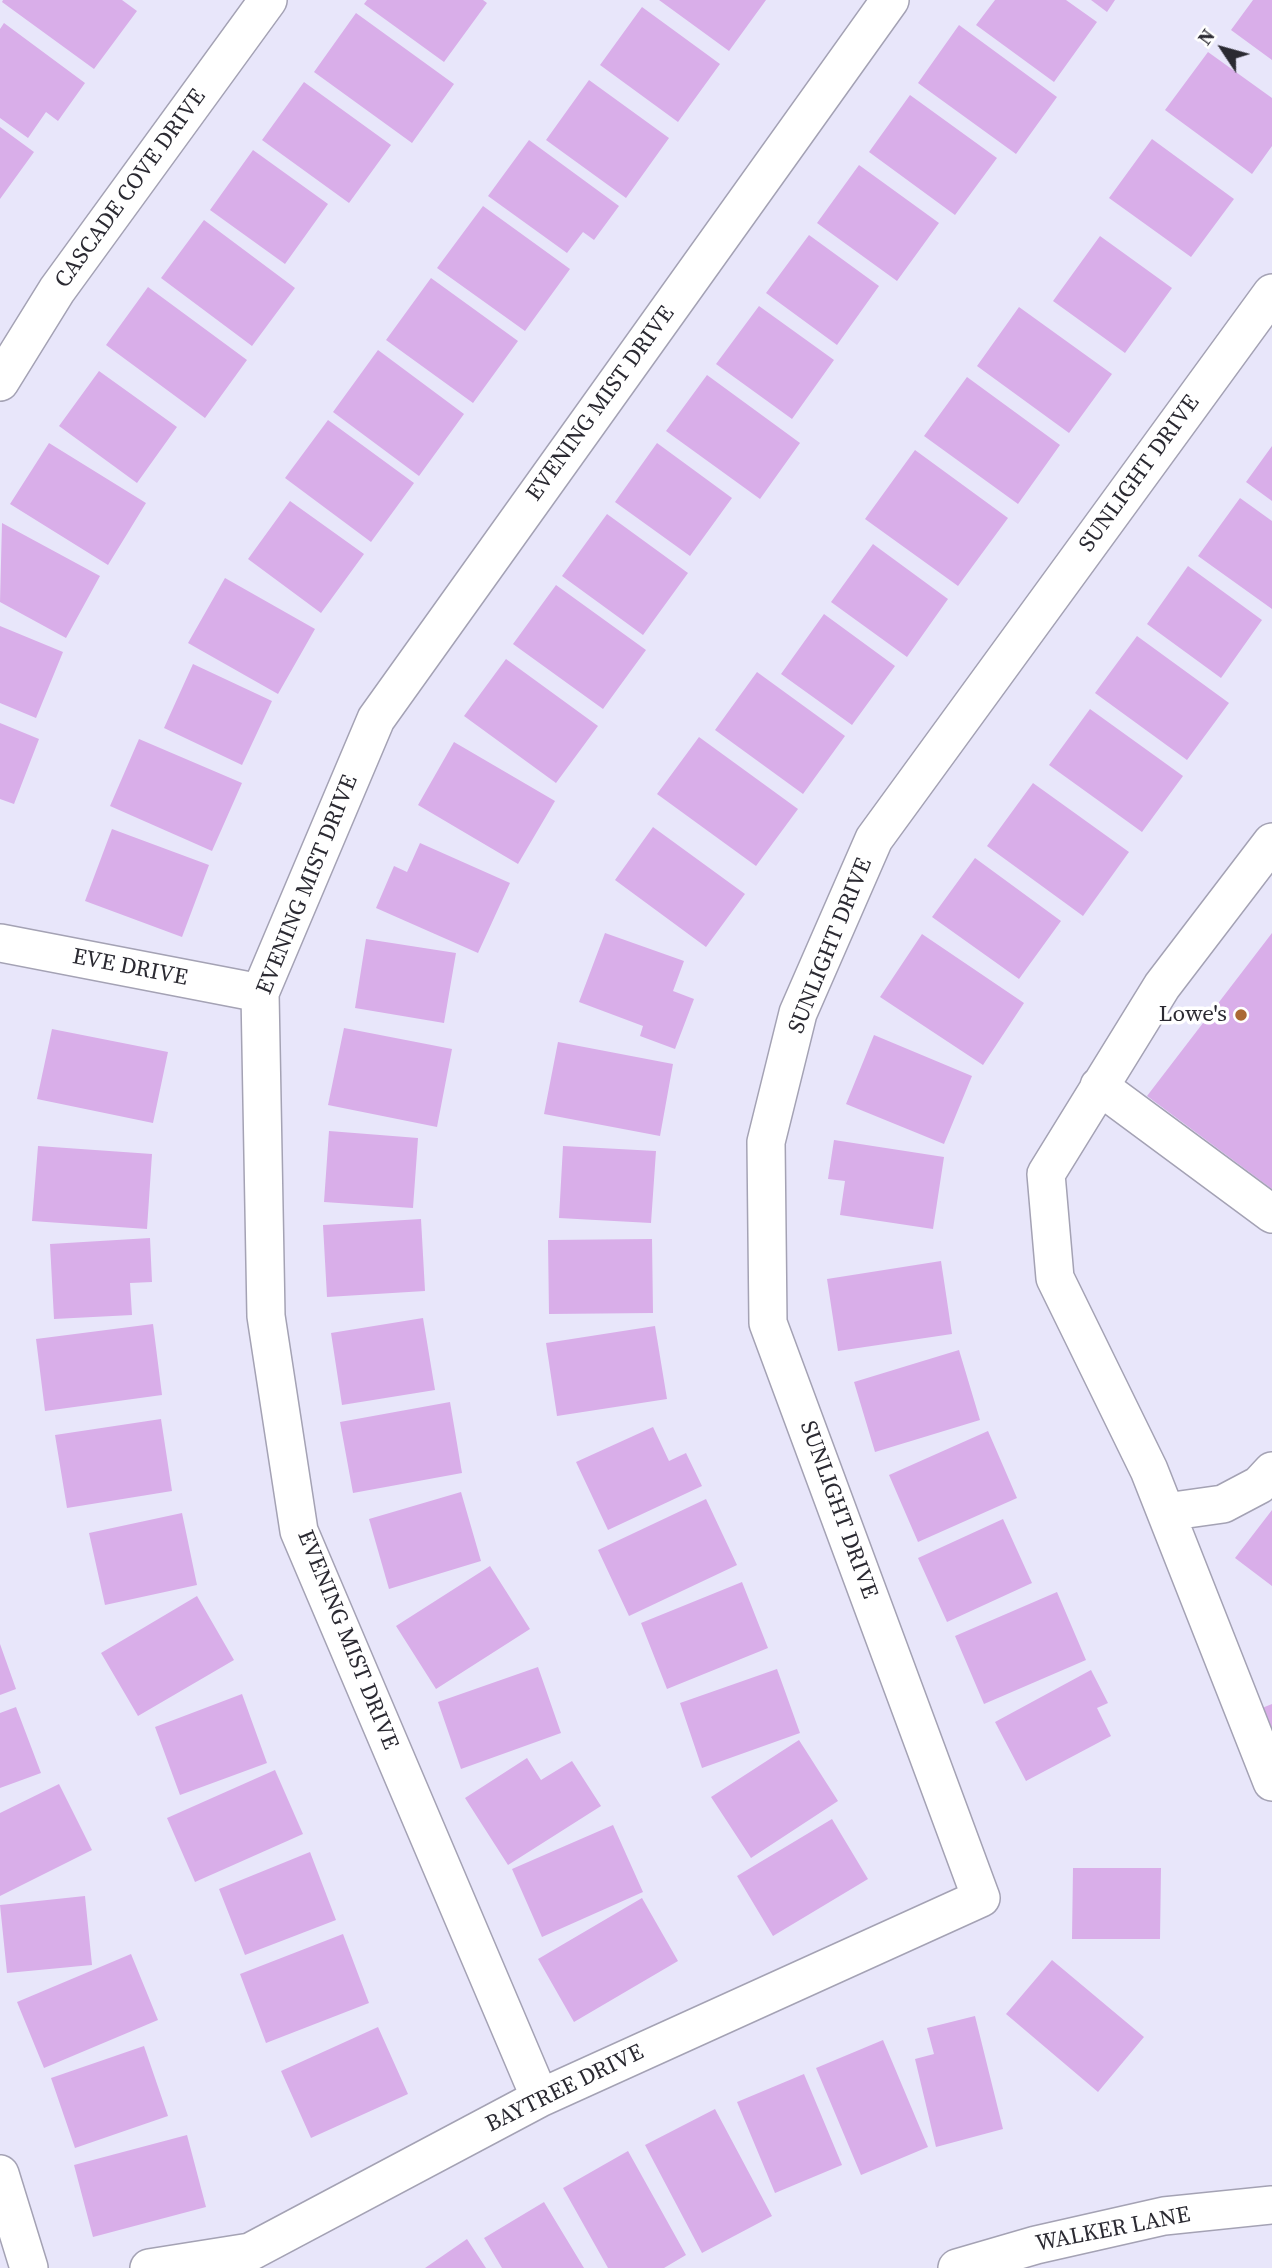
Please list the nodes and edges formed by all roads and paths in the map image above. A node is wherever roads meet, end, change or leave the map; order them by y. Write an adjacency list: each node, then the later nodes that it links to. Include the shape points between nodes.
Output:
1 (268, 0): 4 (street, CASCADE COVE DRIVE, via 57,290)
2 (890, 0): 7 (street, EVENING MIST DRIVE, via 376,719)
3 (1272, 293): 13 (street, SUNLIGHT DRIVE, via 874,839 798,1013 766,1142 768,1323)
4 (0, 382)
5 (1272, 842): 8 (street, via 1162,986)
6 (0, 943): 7 (street, EVE DRIVE)
7 (260, 993): 14 (street, EVENING MIST DRIVE, via 266,1316 299,1531)
8 (1098, 1086): 9 (street); 11 (street, via 1046,1174 1055,1278)
9 (1272, 1214)
10 (1272, 1471): 11 (street, via 1259,1485 1223,1504)
11 (1166, 1512): 12 (street)
12 (1272, 1782)
13 (981, 1898): 14 (street, BAYTREE DRIVE)
14 (540, 2098): 18 (street, BAYTREE DRIVE, via 250,2252)
15 (0, 2174): 17 (street)
16 (1272, 2205): 19 (street, WALKER LANE, via 1164,2216)
17 (29, 2268)
18 (149, 2268)
19 (957, 2268)

